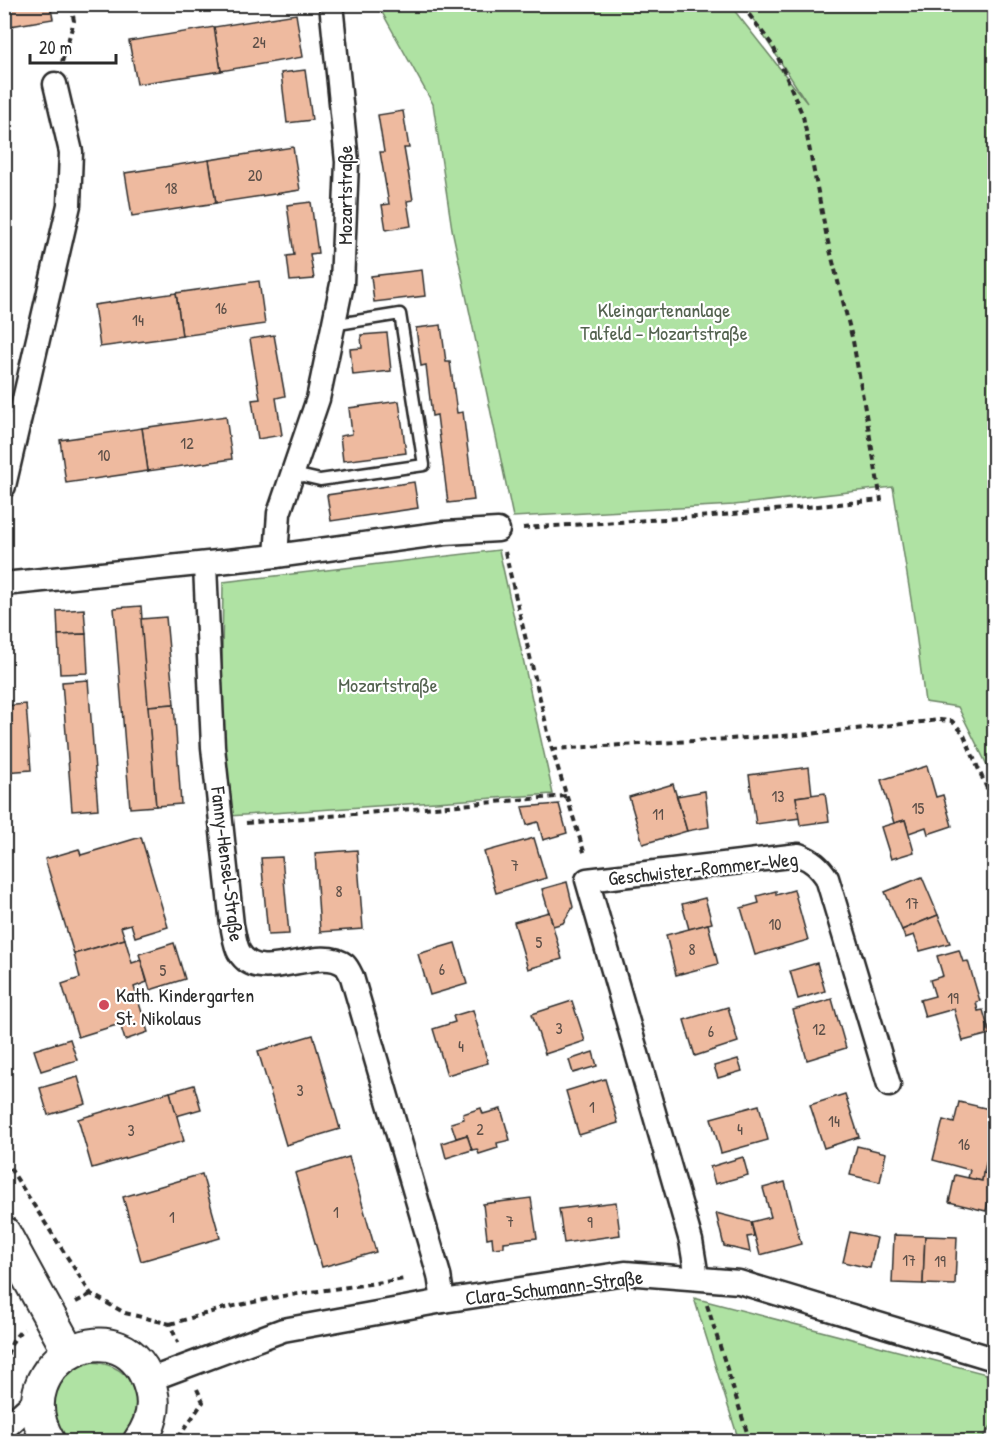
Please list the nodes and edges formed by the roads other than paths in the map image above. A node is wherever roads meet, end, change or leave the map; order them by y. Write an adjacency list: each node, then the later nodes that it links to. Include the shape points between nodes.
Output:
1 (331, 4): 3 (street, Mozartstraße, via 346,162 342,284)
2 (55, 85): 5 (street, via 72,152 69,205)
3 (332, 325): 4 (street, Mozartstraße, via 318,399); 4 (lane, via 400,314 424,465 320,480)
4 (294, 474): 7 (street, Mozartstraße, via 279,513)
5 (4, 486)
6 (498, 530): 7 (street, via 445,533)
7 (276, 556): 8 (street)
8 (205, 565): 9 (street); 13 (street, Fanny-Hensel-Straße, via 213,747 232,925 239,952 249,963 263,967 334,959 346,966 439,1275)
9 (4, 584)
10 (889, 1084): 12 (street, Geschwister-Rommer-Weg, via 827,878 810,859 799,855 587,880)
11 (4, 1233): 14 (main road)
12 (698, 1277): 13 (street, Clara-Schumann-Straße, via 625,1273); 15 (street, Clara-Schumann-Straße, via 739,1282)
13 (443, 1301): 16 (street, Clara-Schumann-Straße, via 284,1330)
14 (68, 1350): 16 (main road, via 90,1344 108,1346 125,1353); 17 (main road, via 46,1368)
15 (994, 1359)
16 (149, 1380): 20 (main road, via 152,1415)
17 (35, 1401): 18 (street); 19 (main road, via 36,1417)
18 (4, 1429)
19 (49, 1442)
20 (139, 1442)

